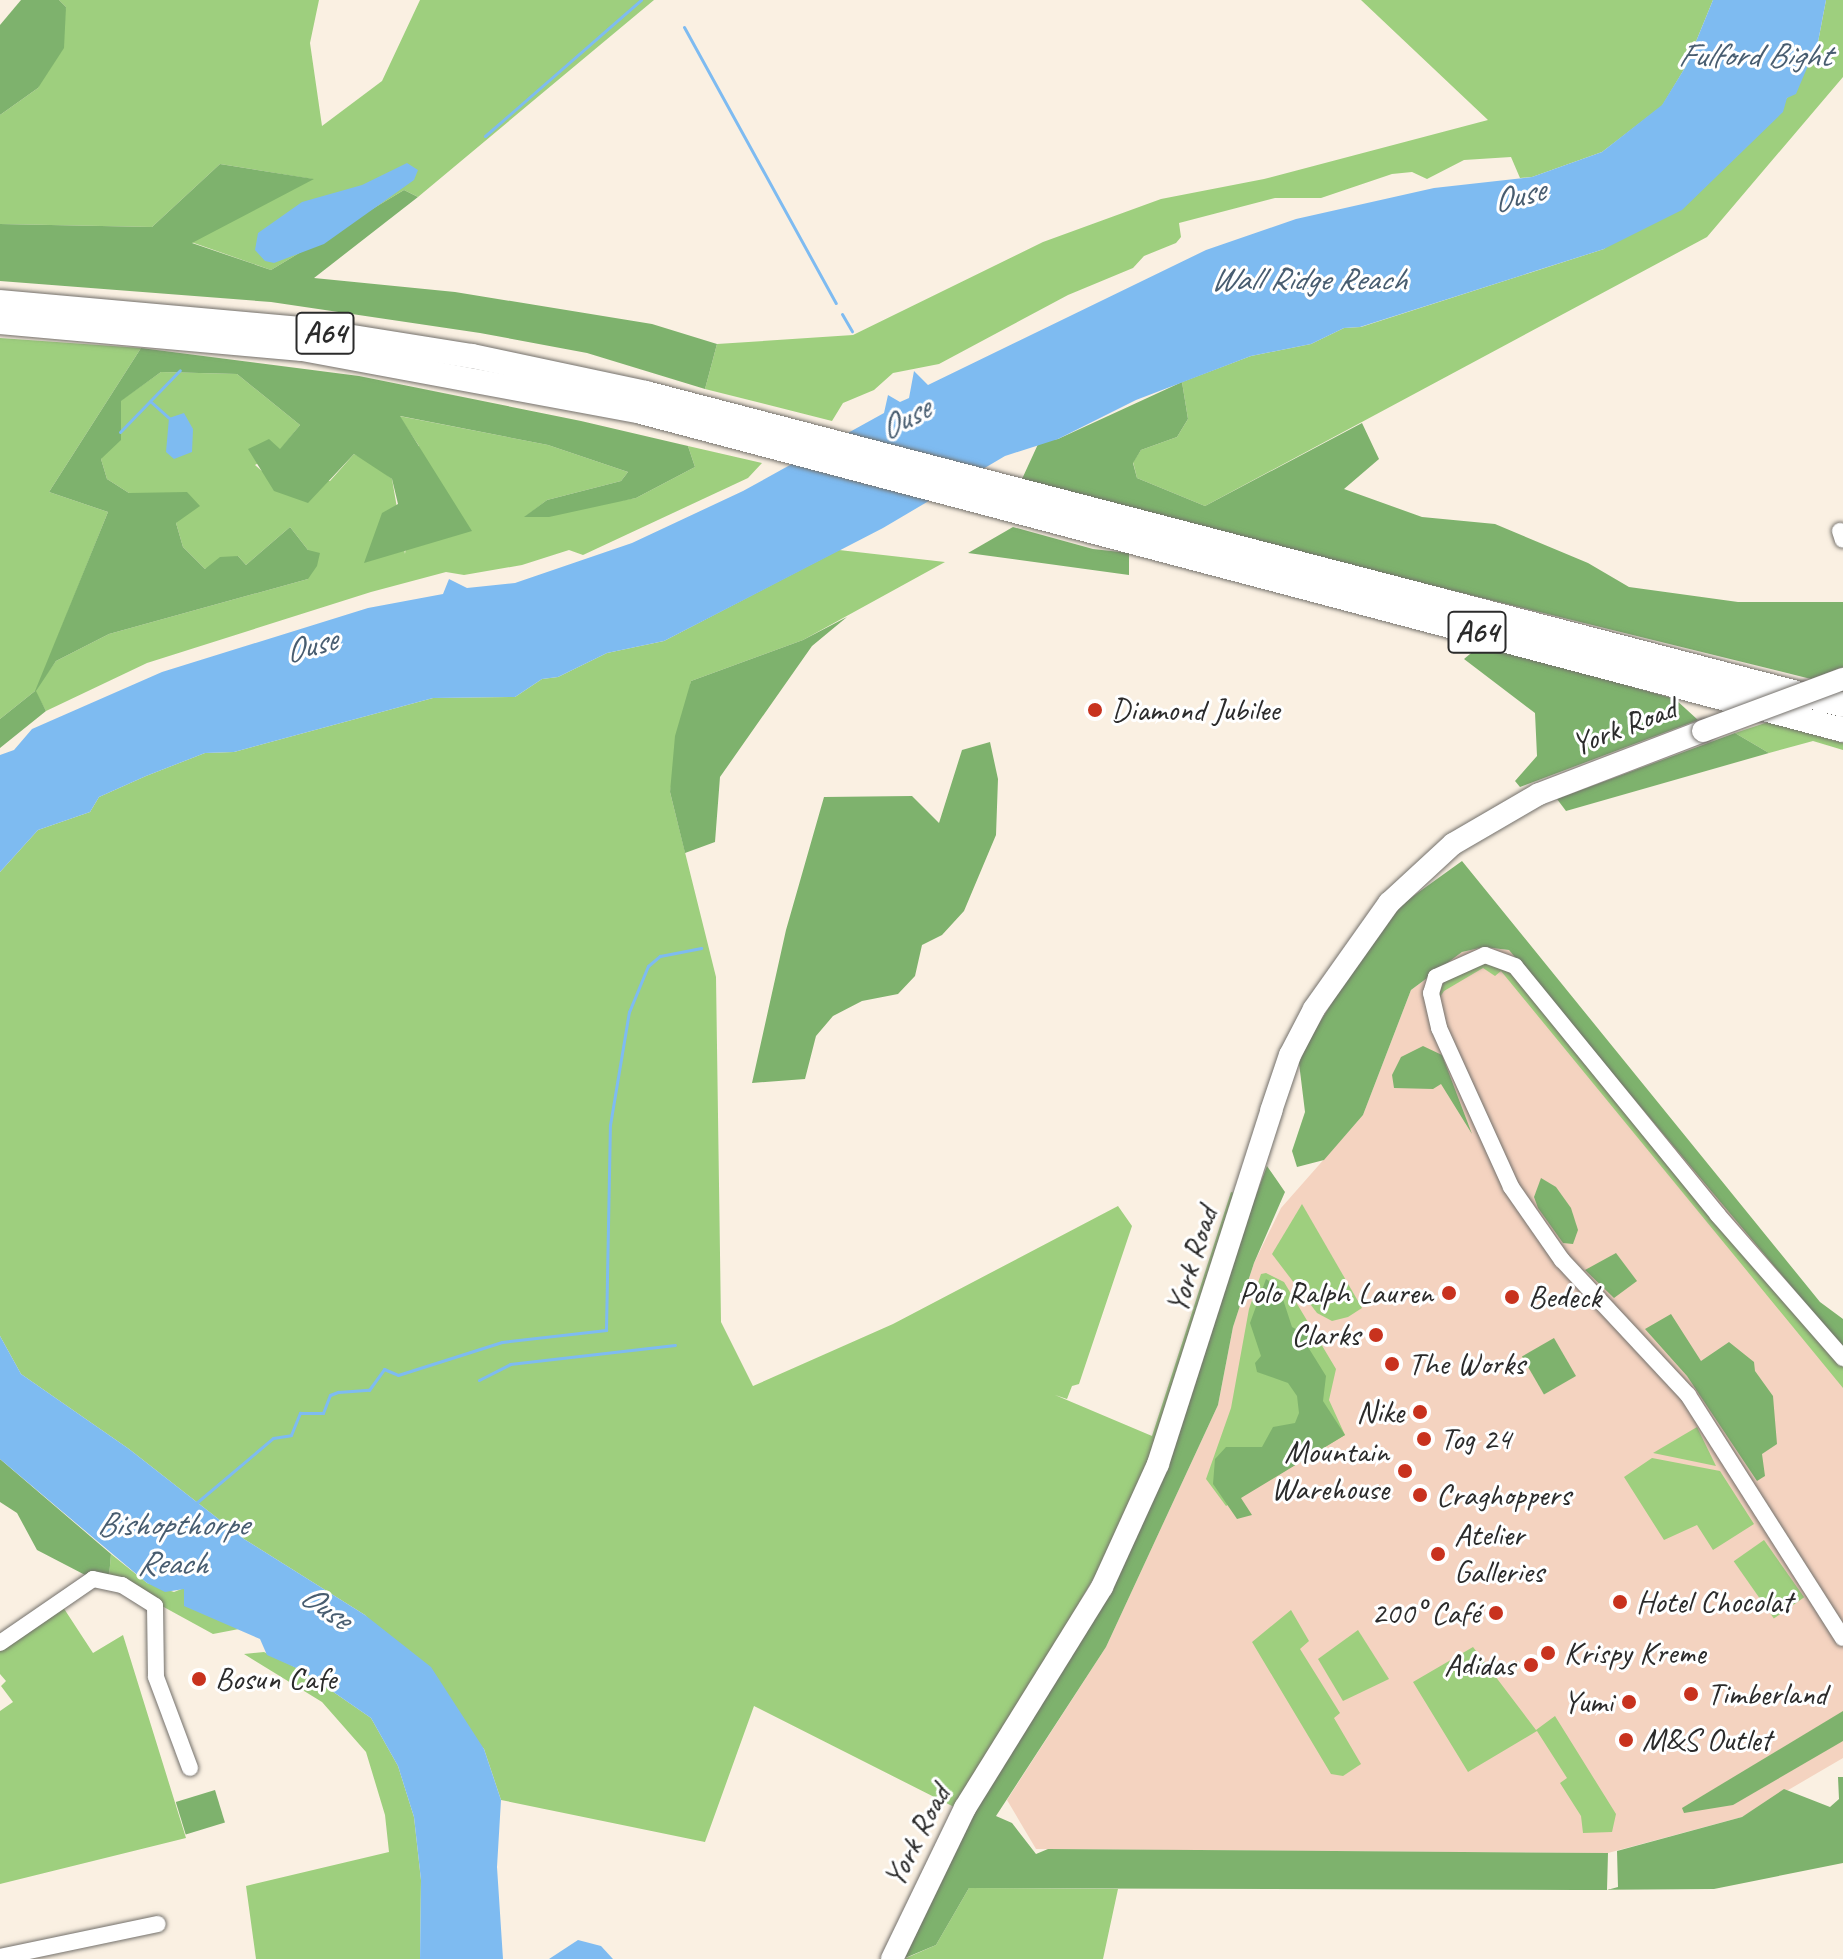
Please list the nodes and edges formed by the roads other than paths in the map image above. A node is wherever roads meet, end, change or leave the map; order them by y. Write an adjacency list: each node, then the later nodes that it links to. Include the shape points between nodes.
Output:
1 (0, 302): 3 (highway, A64, via 303,329 472,356)
2 (0, 322): 3 (highway, A64, via 302,349)
3 (644, 403): 4 (highway, A64)
4 (1112, 525): 6 (highway, A64); 7 (highway, A64)
5 (1843, 679): 14 (main road, York Road, bridge, via 1539,794 1453,844 1389,903 1314,1009 1290,1055 1158,1464 1102,1587 965,1808)
6 (1843, 705)
7 (1843, 730)
8 (1843, 1358): 9 (street, via 1718,1215 1515,966 1485,955 1436,977 1431,993 1439,1028 1511,1187 1562,1260 1688,1395)
9 (1843, 1638)
10 (0, 1643): 11 (street, via 93,1579 122,1585 155,1606 156,1677)
11 (190, 1768)
12 (158, 1924): 13 (street)
13 (0, 1957)
14 (892, 1959)

